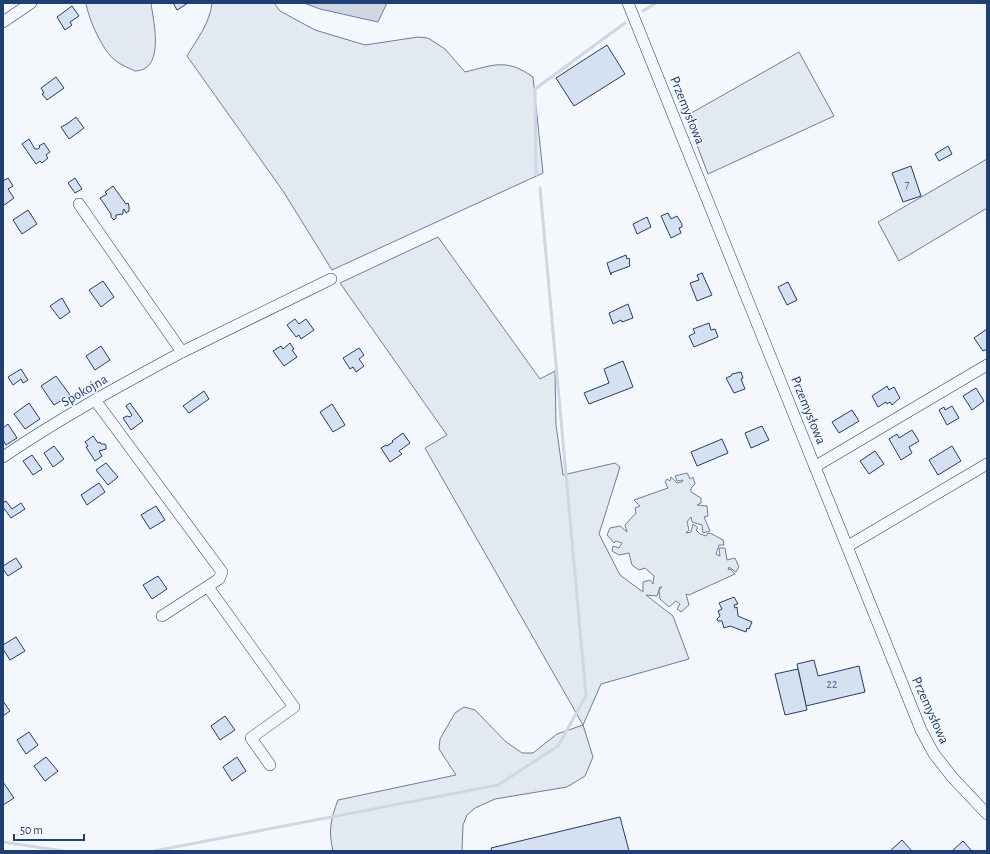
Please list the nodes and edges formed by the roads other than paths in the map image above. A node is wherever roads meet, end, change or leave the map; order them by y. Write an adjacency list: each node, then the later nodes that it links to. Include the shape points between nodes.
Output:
1 (31, 3): 3 (street)
2 (628, 3): 11 (street, Przemysłowa)
3 (3, 22)
4 (79, 204): 6 (street)
5 (331, 280): 6 (street, Spokojna)
6 (182, 352): 8 (street, Spokojna)
7 (987, 365): 11 (street)
8 (95, 400): 9 (street, Spokojna); 13 (street, via 222,572 219,579)
9 (3, 457)
10 (987, 464): 12 (street)
11 (816, 466): 12 (street, Przemysłowa)
12 (848, 546): 16 (street, Przemysłowa, via 934,754)
13 (208, 587): 14 (street); 15 (street, via 294,706 251,738)
14 (162, 616)
15 (270, 765)
16 (987, 814)

